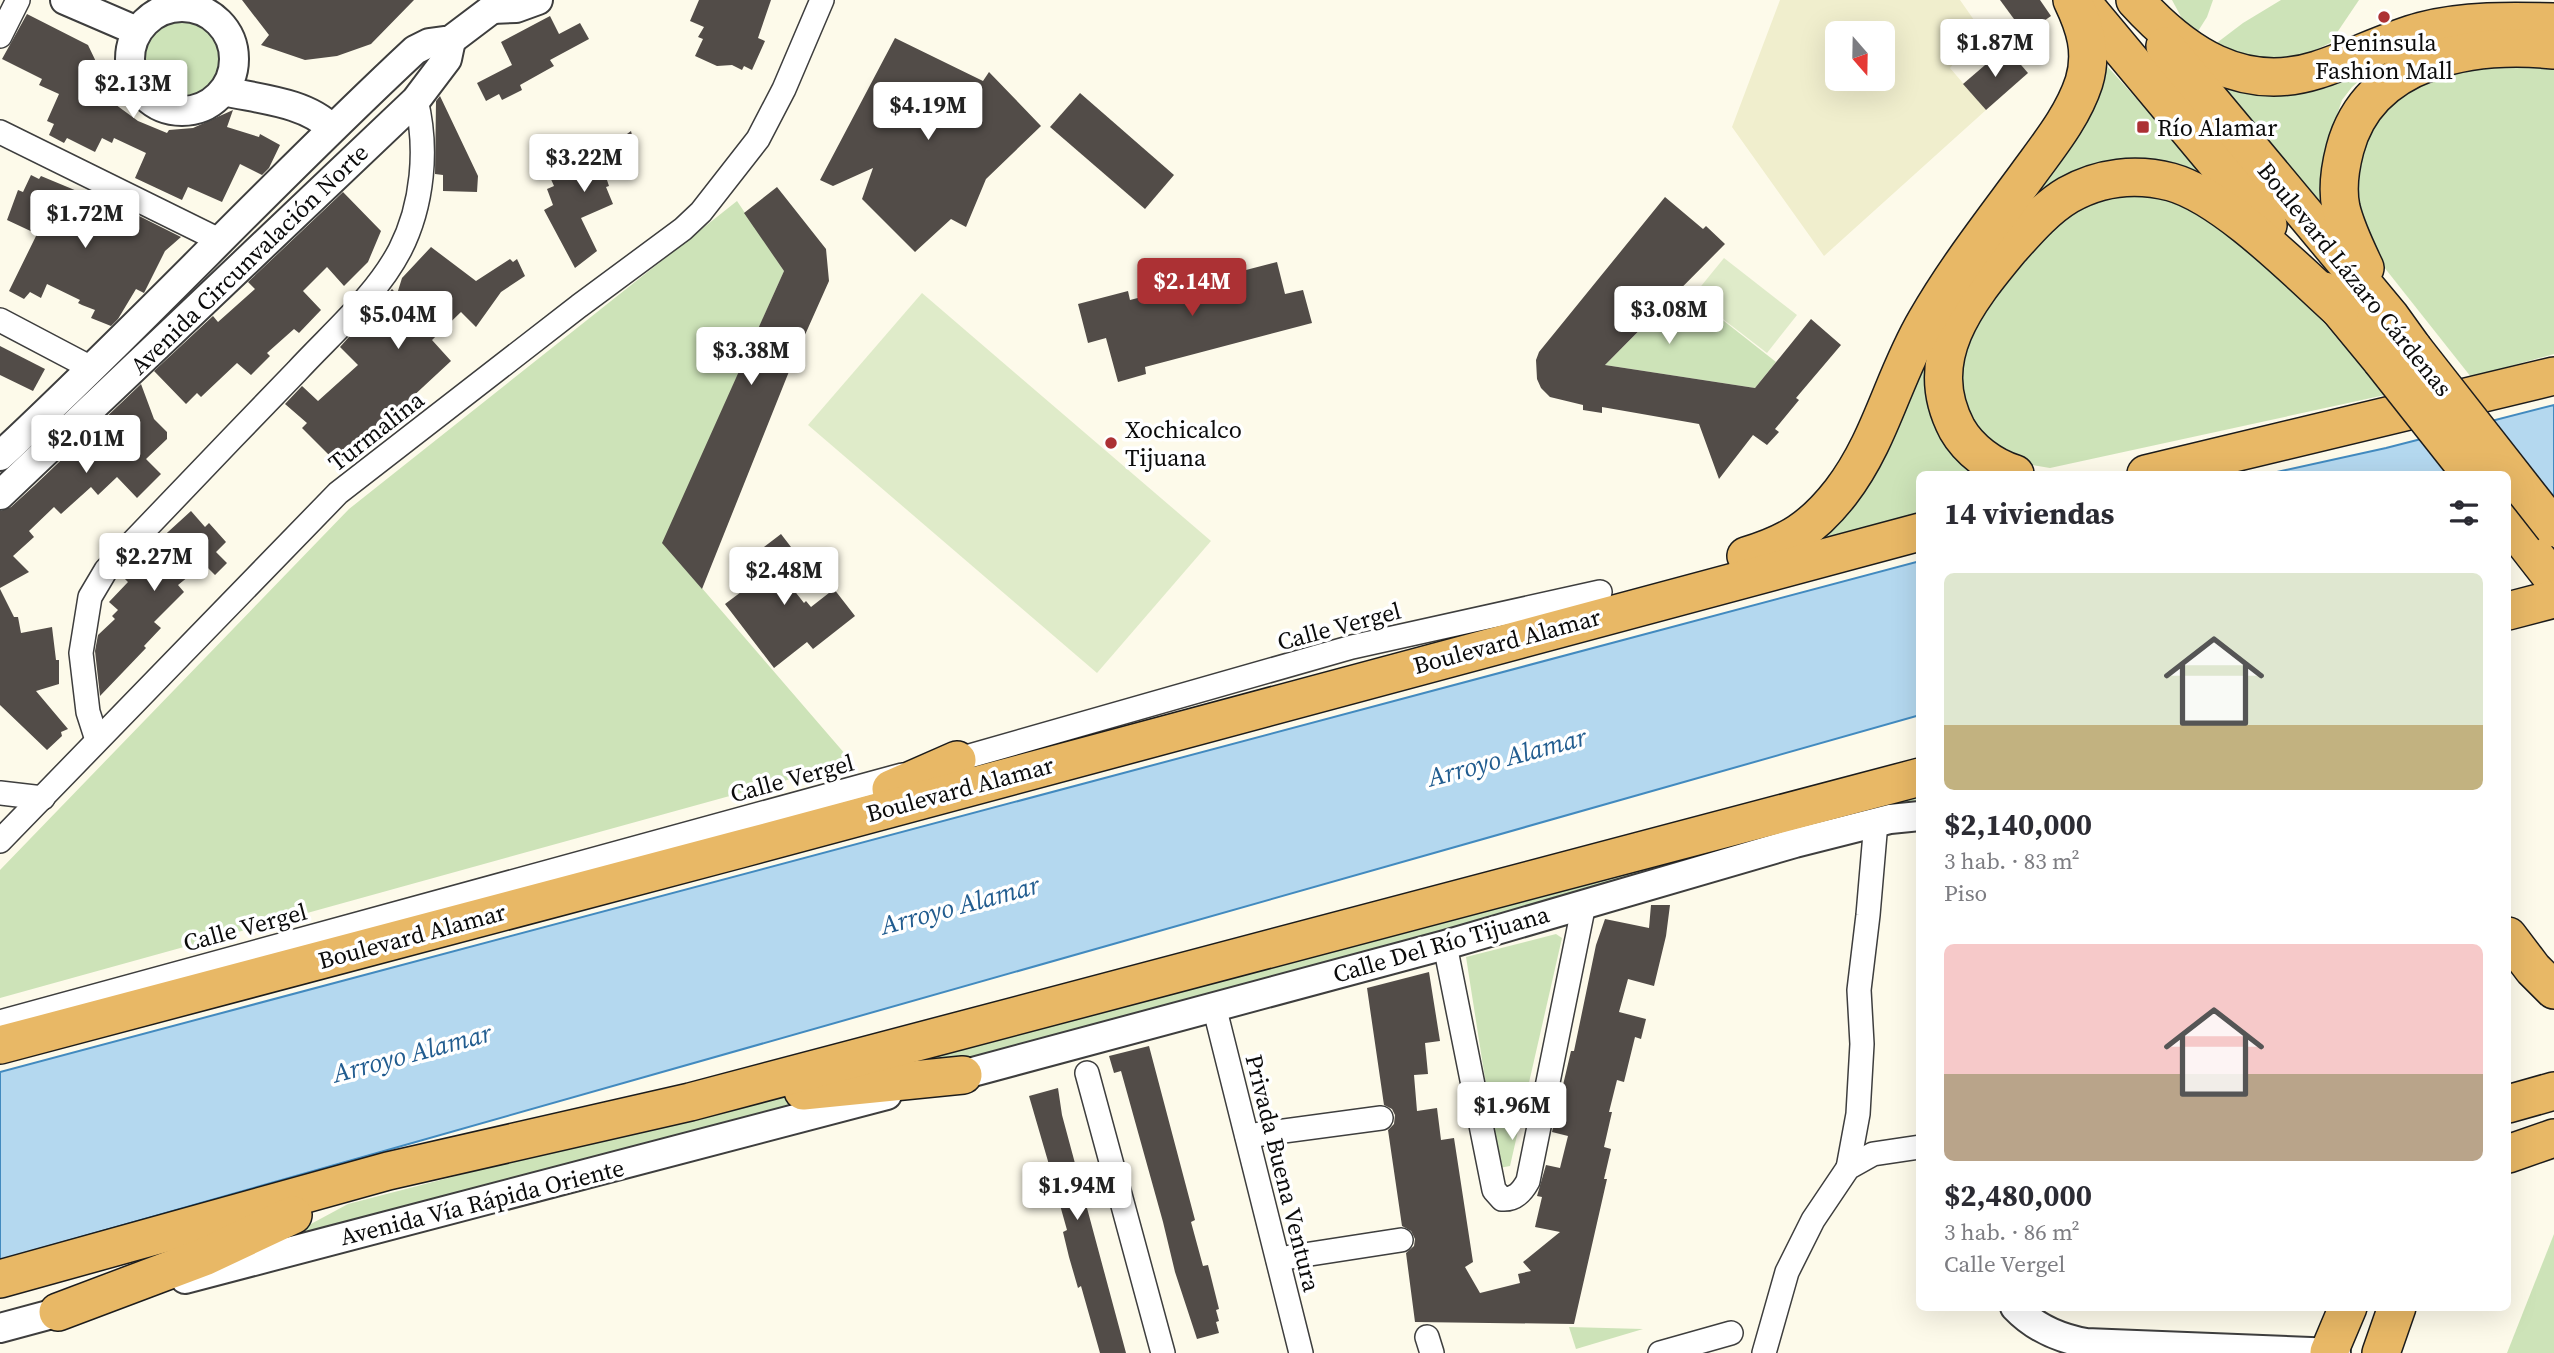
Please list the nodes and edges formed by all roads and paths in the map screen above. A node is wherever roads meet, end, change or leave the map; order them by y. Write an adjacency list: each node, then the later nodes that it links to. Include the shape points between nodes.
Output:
1 (18, 0): 12 (street)
2 (65, 0): 11 (street)
3 (538, 0): 9 (street, via 516,8)
4 (822, 0): 41 (street, Turmalina, via 758,139 701,212 338,493)
5 (2072, 0): 38 (highway, via 2089,53 2075,103 1925,322 1870,448 1841,492 1804,530 1777,547)
6 (2081, 0): 20 (highway, Boulevard Lázaro Cárdenas)
7 (2127, 0): 21 (highway, Boulevard Lázaro Cárdenas)
8 (2134, 0): 10 (highway, via 2201,58 2253,76 2313,72 2422,31 2465,23)
9 (485, 5): 13 (street, Avenida Circunvalación Norte)
10 (2554, 22)
11 (137, 32): 15 (street, via 130,49 132,78 156,105 190,111 211,103); 15 (street, via 152,16 169,8 199,9 218,20 234,48 234,67)
12 (0, 36)
13 (451, 40): 16 (street, Avenida Circunvalación Norte, via 447,59); 17 (street, Avenida Circunvalación Norte, via 415,50)
14 (2554, 50): 21 (highway, via 2477,51 2430,60 2394,78 2358,117 2342,160 2341,208 2351,240)
15 (224, 91): 17 (street, via 289,106)
16 (416, 100): 32 (street, Avenida Circunvalación Norte); 41 (street, via 422,134 417,203 408,233 389,268 348,317 106,570 90,597 81,653 88,712)
17 (331, 128): 19 (street, Avenida Circunvalación Norte)
18 (0, 132): 19 (street)
19 (221, 241): 24 (street, Avenida Circunvalación Norte)
20 (2340, 310): 23 (highway, Boulevard Lázaro Cárdenas); 27 (highway, via 2231,215 2191,190 2134,176 2113,178 2068,195 2029,228 1998,264 1961,314 1945,353 1950,416 1975,451)
21 (2390, 316): 23 (highway, Boulevard Lázaro Cárdenas)
22 (0, 320): 24 (street)
23 (2397, 354): 29 (highway, Boulevard Lázaro Cárdenas, bridge); 30 (highway, Boulevard Lázaro Cárdenas, bridge)
24 (93, 369): 26 (street, Avenida Circunvalación Norte)
25 (2554, 376): 28 (highway)
26 (0, 456)
27 (2005, 471)
28 (2152, 471)
29 (2469, 471)
30 (2503, 471)
31 (2511, 480): 34 (highway, Boulevard Lázaro Cárdenas, bridge)
32 (0, 495)
33 (2511, 525): 37 (highway)
34 (2554, 528)
35 (1916, 533): 36 (highway, Boulevard Alamar)
36 (1819, 558): 38 (highway); 49 (highway, Boulevard Alamar)
37 (2554, 580)
38 (1600, 592): 42 (street, Calle Vergel, via 1352,648)
39 (2554, 599): 40 (highway)
40 (2511, 610)
41 (97, 740): 45 (street, Turmalina)
42 (957, 760): 49 (highway); 55 (street, Calle Vergel)
43 (1916, 778): 60 (highway)
44 (0, 793): 45 (street)
45 (43, 798): 48 (street, Turmalina)
46 (1916, 817): 47 (street, Calle Del Río Tijuana)
47 (1876, 822): 50 (street, Calle Del Río Tijuana); 67 (street, via 1859,990 1859,1106)
48 (0, 841)
49 (740, 849): 56 (highway, Boulevard Alamar)
50 (1584, 904): 52 (street, Calle Del Río Tijuana); 52 (street, via 1528,1181 1523,1191 1509,1199 1502,1199 1494,1190)
51 (2511, 940): 53 (highway)
52 (1445, 945): 54 (street, Calle Del Río Tijuana)
53 (2554, 990)
54 (1214, 1006): 57 (street, Calle Del Río Tijuana); 63 (street, Privada Buena Ventura)
55 (0, 1022)
56 (0, 1045)
57 (1084, 1062): 58 (street, Calle Del Río Tijuana); 79 (street)
58 (963, 1075): 60 (highway); 75 (street, Avenida Vía Rápida Oriente)
59 (2554, 1091): 61 (highway)
60 (690, 1102): 68 (highway)
61 (2511, 1103)
62 (1381, 1118): 63 (street)
63 (1247, 1136): 70 (street, Privada Buena Ventura)
64 (2554, 1138): 66 (highway)
65 (1916, 1148): 67 (street, via 1873,1154)
66 (2511, 1153)
67 (1848, 1168): 82 (street, via 1813,1220 1787,1272)
68 (388, 1171): 71 (highway); 75 (highway, via 204,1256)
69 (1401, 1240): 70 (street)
70 (1278, 1259): 80 (street, Privada Buena Ventura)
71 (0, 1279)
72 (2019, 1311): 78 (street, via 2053,1334 2086,1343)
73 (2346, 1311): 78 (highway)
74 (2396, 1311): 84 (highway)
75 (58, 1312): 76 (street, Avenida Vía Rápida Oriente)
76 (0, 1328)
77 (1731, 1333): 81 (street)
78 (2329, 1352): 83 (street)
79 (1164, 1353)
80 (1301, 1353)
81 (1660, 1353)
82 (1764, 1353)
83 (2336, 1353)
84 (2381, 1353)

